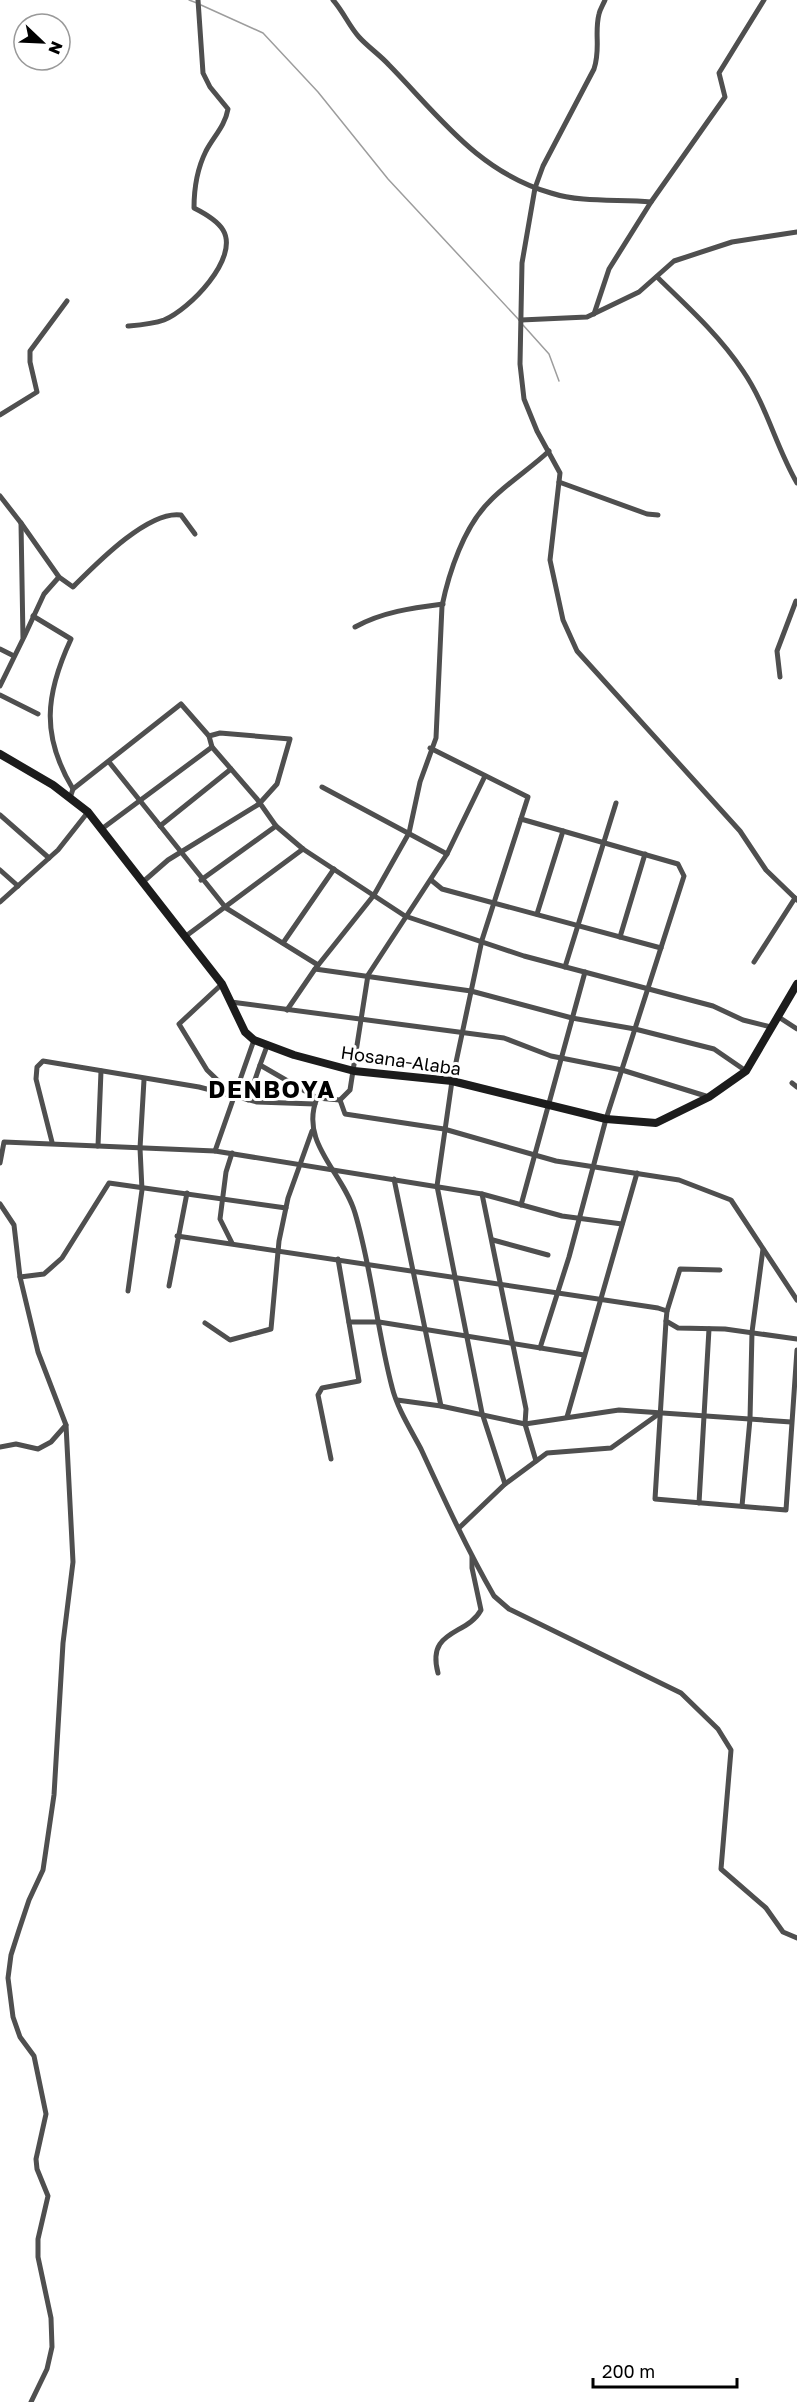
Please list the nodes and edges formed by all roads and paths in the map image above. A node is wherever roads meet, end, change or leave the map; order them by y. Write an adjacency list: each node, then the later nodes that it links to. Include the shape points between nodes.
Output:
1 (198, 0): 12 (street, via 203,73 228,109 226,122 206,151 197,174 194,208 225,232 225,247 214,275 184,307 165,319)
2 (333, 0): 5 (street, via 357,36 389,64 454,137 479,157)
3 (605, 0): 5 (street, via 599,12 600,53)
4 (764, 0): 6 (street, via 719,73 725,96)
5 (535, 188): 6 (street, via 572,198); 11 (street, via 522,263)
6 (651, 202): 10 (street, via 609,269)
7 (797, 232): 8 (street, via 732,242 674,261)
8 (657, 277): 10 (street, via 639,292); 16 (street, via 719,340 744,372)
9 (67, 301): 13 (street, via 30,351 37,392)
10 (594, 314): 11 (street)
11 (521, 320): 14 (street, via 524,399)
12 (128, 326)
13 (0, 415)
14 (549, 451): 15 (street, via 560,473); 23 (street, via 488,503 458,556)
15 (559, 482): 18 (street, via 647,514); 67 (street, via 550,560 563,620 577,651 740,831 766,870)
16 (797, 483)
17 (0, 496): 19 (street)
18 (658, 514)
19 (21, 523): 21 (street); 26 (street)
20 (195, 534): 21 (street, via 181,515 170,513 127,537 73,587)
21 (59, 578): 24 (street, via 44,594)
22 (797, 600): 29 (street, via 777,651)
23 (442, 604): 25 (street, via 407,609); 35 (street, via 436,738)
24 (33, 616): 26 (street); 41 (street, via 71,639 59,664 50,733 56,757)
25 (355, 627)
26 (23, 639): 28 (street)
27 (0, 649): 28 (street)
28 (14, 656): 30 (street)
29 (780, 677)
30 (0, 686)
31 (0, 695): 32 (street)
32 (39, 714)
33 (209, 736): 34 (street); 37 (street, via 181,704); 45 (street, via 220,733 290,739 277,784)
34 (212, 747): 38 (street); 43 (street)
35 (430, 748): 39 (street); 53 (street)
36 (0, 754): 42 (main road)
37 (108, 762): 41 (street); 43 (street)
38 (231, 769): 45 (street); 49 (street)
39 (485, 776): 48 (street, via 528,797); 57 (street)
40 (322, 787): 53 (street)
41 (73, 789): 42 (street)
42 (70, 798): 46 (main road)
43 (139, 801): 49 (street); 51 (street)
44 (616, 803): 54 (street)
45 (259, 804): 50 (street); 56 (street)
46 (88, 812): 51 (main road); 59 (street)
47 (0, 815): 59 (street)
48 (521, 819): 52 (street); 69 (street)
49 (160, 826): 56 (street)
50 (276, 826): 55 (street); 62 (street)
51 (103, 828): 64 (main road)
52 (563, 831): 54 (street); 71 (street)
53 (409, 833): 57 (street); 66 (street)
54 (604, 843): 58 (street); 73 (street)
55 (303, 849): 60 (street); 70 (street)
56 (182, 852): 62 (street); 64 (street)
57 (447, 854): 63 (street)
58 (645, 854): 75 (street); 78 (street, via 678,864 684,876)
59 (49, 858): 65 (street)
60 (334, 869): 66 (street); 77 (street)
61 (0, 870): 65 (street)
62 (201, 880): 70 (street)
63 (431, 880): 69 (street, via 442,889); 72 (street)
64 (144, 881): 74 (main road)
65 (18, 886): 68 (street)
66 (374, 895): 72 (street); 80 (street)
67 (796, 899): 79 (street)
68 (0, 902)
69 (494, 902): 71 (street); 76 (street)
70 (226, 908): 74 (street); 77 (street)
71 (537, 914): 73 (street)
72 (405, 916): 76 (street); 83 (street)
73 (579, 925): 75 (street); 81 (street)
74 (186, 936): 84 (main road)
75 (620, 937): 78 (street)
76 (482, 940): 81 (street); 87 (street)
77 (283, 943): 80 (street)
78 (661, 948): 86 (street)
79 (754, 962)
80 (317, 967): 83 (street); 89 (street)
81 (565, 967): 82 (street)
82 (585, 972): 86 (street); 91 (street)
83 (368, 975): 87 (street); 92 (street)
84 (222, 984): 88 (main road); 107 (street, via 179,1024 207,1070)
85 (797, 984): 90 (main road, Hosana-Alaba)
86 (648, 988): 93 (street); 94 (street)
87 (471, 991): 91 (street); 96 (street)
88 (231, 1002): 89 (street); 97 (main road, via 245,1032)
89 (287, 1010): 92 (street)
90 (777, 1016): 93 (main road, Hosana-Alaba); 95 (street)
91 (572, 1018): 94 (street); 99 (street)
92 (359, 1019): 96 (street); 103 (street)
93 (771, 1027): 104 (main road, Hosana-Alaba)
94 (635, 1029): 101 (street); 104 (street, via 714,1049)
95 (797, 1029)
96 (462, 1032): 99 (street, via 504,1038); 106 (street)
97 (254, 1040): 98 (main road, Hosana-Alaba); 107 (street)
98 (267, 1046): 100 (street); 103 (main road, Hosana-Alaba)
99 (561, 1058): 101 (street); 112 (street)
100 (260, 1065): 109 (street); 111 (street)
101 (622, 1070): 108 (street); 113 (street)
102 (101, 1071): 105 (street); 117 (street, via 43,1061 37,1067 36,1079); 118 (street)
103 (354, 1071): 106 (main road, Hosana-Alaba); 110 (street, via 350,1090)
104 (746, 1071): 108 (main road, Hosana-Alaba)
105 (144, 1080): 107 (street); 119 (street)
106 (452, 1081): 112 (main road, Hosana-Alaba); 114 (street)
107 (234, 1096): 109 (street); 120 (street)
108 (709, 1097): 113 (main road, Hosana-Alaba, via 656,1123)
109 (248, 1100): 111 (street)
110 (340, 1100): 111 (street); 114 (street, via 345,1114)
111 (316, 1101): 115 (street)
112 (548, 1106): 113 (main road, Hosana-Alaba); 122 (street)
113 (606, 1119): 125 (street)
114 (444, 1129): 122 (street); 129 (street)
115 (312, 1131): 124 (street); 126 (street, via 321,1154)
116 (2, 1141): 117 (street); 123 (street)
117 (52, 1142): 118 (street)
118 (98, 1146): 119 (street)
119 (140, 1148): 120 (street); 130 (street)
120 (215, 1151): 121 (street)
121 (232, 1153): 124 (street); 133 (street)
122 (535, 1155): 125 (street); 135 (street)
123 (0, 1162)
124 (302, 1164): 126 (street); 136 (street)
125 (593, 1167): 127 (street); 137 (street)
126 (333, 1169): 128 (street); 146 (street, via 354,1211)
127 (637, 1173): 138 (street); 142 (street, via 679,1180 731,1200)
128 (394, 1179): 129 (street); 147 (street)
129 (437, 1186): 132 (street); 149 (street)
130 (142, 1187): 131 (street); 150 (street, via 109,1183 62,1258 44,1274); 153 (street)
131 (187, 1193): 133 (street); 139 (street)
132 (482, 1194): 135 (street); 140 (street)
133 (221, 1199): 136 (street); 141 (street, via 220,1219)
134 (0, 1204): 150 (street, via 14,1225)
135 (521, 1205): 137 (street)
136 (286, 1208): 143 (street)
137 (579, 1219): 138 (street); 154 (street)
138 (622, 1224): 155 (street)
139 (177, 1236): 141 (street); 152 (street)
140 (493, 1240): 144 (street); 151 (street)
141 (232, 1243): 143 (street)
142 (763, 1249): 156 (street); 164 (street)
143 (278, 1250): 145 (street); 161 (street, via 271,1329 230,1340)
144 (548, 1255)
145 (338, 1259): 146 (street); 159 (street)
146 (368, 1263): 147 (street); 160 (street)
147 (414, 1270): 149 (street); 162 (street)
148 (720, 1270): 157 (street, via 680,1269)
149 (453, 1276): 151 (street); 165 (street)
150 (20, 1277): 180 (street, via 38,1352)
151 (502, 1284): 154 (street); 167 (street)
152 (169, 1286)
153 (128, 1291)
154 (557, 1294): 155 (street); 168 (street)
155 (600, 1300): 157 (street); 170 (street)
156 (797, 1300)
157 (667, 1311): 158 (street)
158 (666, 1321): 163 (street, via 678,1328); 174 (street)
159 (349, 1322): 160 (street); 182 (street, via 359,1381 322,1388 318,1395)
160 (379, 1322): 162 (street); 171 (street)
161 (205, 1323)
162 (426, 1329): 165 (street); 172 (street)
163 (709, 1329): 164 (street); 175 (street)
164 (752, 1332): 166 (street); 177 (street)
165 (466, 1336): 167 (street); 173 (street)
166 (797, 1339)
167 (514, 1344): 168 (street); 179 (street, via 526,1409)
168 (540, 1348): 170 (street)
169 (797, 1350): 178 (street)
170 (584, 1355): 176 (street)
171 (397, 1400): 172 (street); 187 (street)
172 (441, 1406): 173 (street)
173 (482, 1413): 179 (street); 184 (street)
174 (660, 1413): 175 (street); 176 (street, via 619,1410); 183 (street, via 611,1448 547,1453); 185 (street, via 655,1499)
175 (703, 1416): 177 (street); 185 (street)
176 (567, 1417): 179 (street)
177 (750, 1419): 178 (street); 186 (street)
178 (791, 1422): 186 (street, via 786,1509)
179 (525, 1424): 183 (street)
180 (66, 1425): 181 (street, via 51,1442 38,1449 16,1444); 191 (street, via 73,1562 63,1643 54,1794 43,1870 19,1930 8,1978 13,2017 20,2037 34,2056 46,2114 36,2159 48,2196 38,2257 51,2318 52,2347 47,2369)
181 (0, 1447)
182 (331, 1459)
183 (536, 1461): 184 (street)
184 (505, 1484): 187 (street)
185 (699, 1503): 186 (street)
186 (742, 1506)
187 (459, 1528): 188 (street)
188 (472, 1555): 189 (street, via 482,1610 477,1618 449,1634 440,1644 435,1654); 190 (street, via 494,1596 509,1609 681,1693 718,1729 731,1750 722,1869 766,1908 783,1932)
189 (438, 1673)
190 (797, 1938)
191 (31, 2402)

